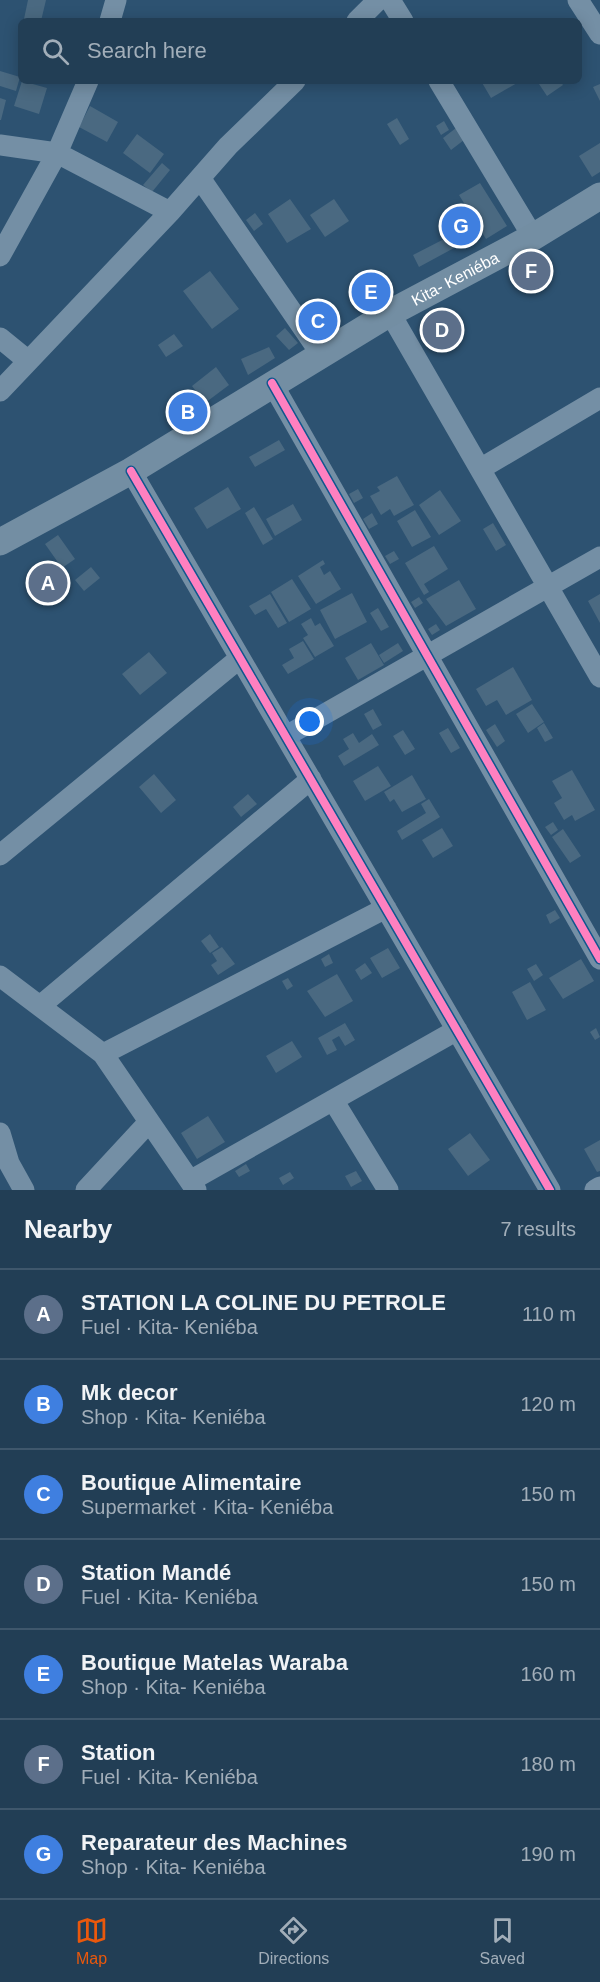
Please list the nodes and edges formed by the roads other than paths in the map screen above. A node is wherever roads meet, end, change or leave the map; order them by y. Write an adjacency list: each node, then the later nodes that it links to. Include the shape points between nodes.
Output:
1 (116, 0): 5 (street)
2 (378, 0): 6 (street)
3 (390, 0): 7 (street)
4 (578, 0): 8 (street)
5 (111, 18)
6 (360, 18)
7 (401, 18)
8 (600, 34)
9 (87, 84): 13 (street)
10 (292, 84): 14 (street)
11 (441, 84): 17 (street)
12 (0, 145): 13 (street)
13 (57, 153): 16 (street); 18 (street)
14 (200, 178): 16 (street); 21 (street)
15 (600, 196): 17 (main road, Kita- Keniéba)
16 (170, 212): 22 (street)
17 (533, 237): 19 (main road, Kita- Keniéba)
18 (0, 256)
19 (390, 313): 21 (main road, Kita- Keniéba); 26 (street)
20 (0, 338): 22 (street)
21 (321, 354): 23 (main road, Kita- Keniéba)
22 (27, 360): 24 (street)
23 (273, 383): 27 (main road, Kita- Keniéba); 31 (street)
24 (0, 391)
25 (600, 398): 26 (street)
26 (480, 469): 30 (street)
27 (131, 471): 28 (main road, Kita- Keniéba); 32 (street)
28 (0, 542)
29 (600, 557): 30 (street)
30 (548, 587): 31 (street); 33 (street)
31 (427, 655): 34 (street); 38 (street)
32 (240, 658): 34 (street); 36 (street)
33 (600, 677)
34 (286, 736): 35 (street)
35 (311, 779): 37 (street); 40 (street)
36 (0, 855)
37 (386, 908): 41 (street); 42 (street)
38 (600, 959)
39 (0, 976): 40 (street)
40 (40, 1006): 42 (street)
41 (457, 1030): 43 (street); 51 (street)
42 (103, 1054): 44 (street)
43 (333, 1101): 46 (street); 50 (street)
44 (149, 1122): 46 (street); 49 (street)
45 (0, 1133): 48 (street)
46 (193, 1185)
47 (600, 1187): 52 (street)
48 (24, 1190)
49 (86, 1190)
50 (388, 1190)
51 (550, 1190)
52 (595, 1190)

